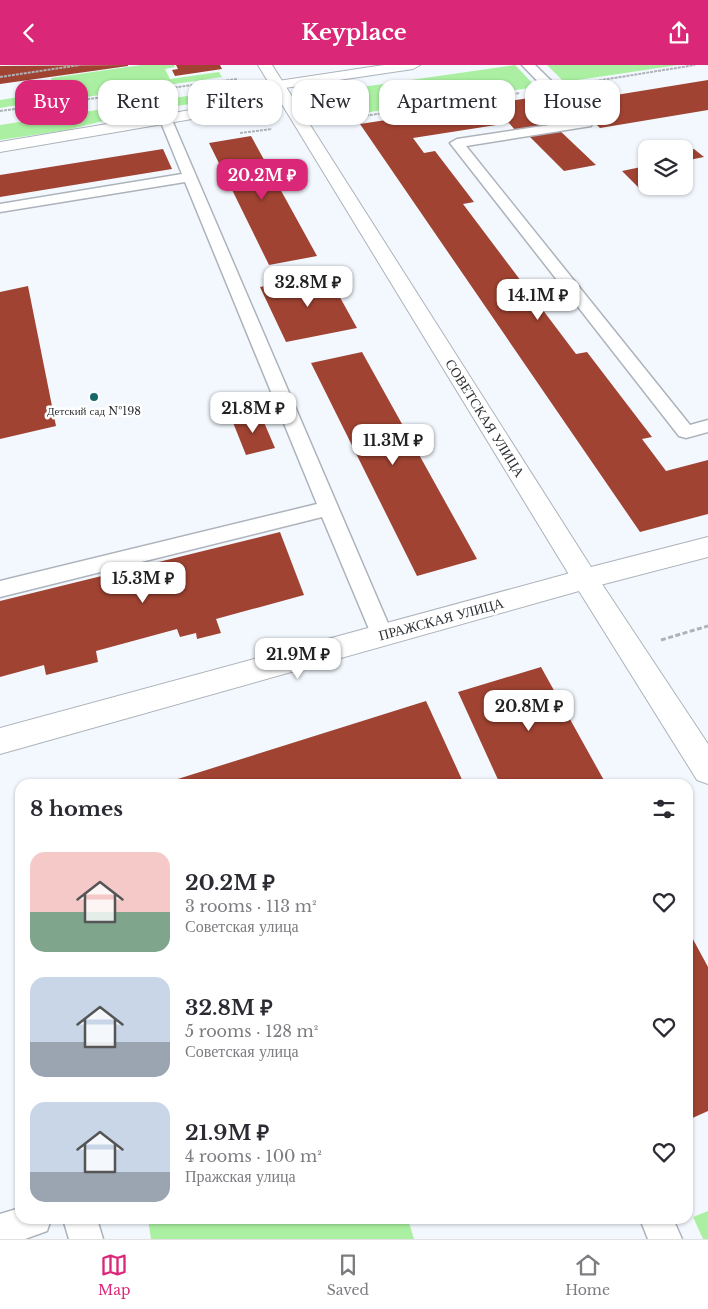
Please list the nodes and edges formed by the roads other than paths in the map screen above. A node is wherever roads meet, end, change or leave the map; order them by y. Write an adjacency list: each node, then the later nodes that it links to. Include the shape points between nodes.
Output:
1 (264, 65): 4 (street, СОВЕТСКАЯ УЛИЦА)
2 (408, 65): 5 (street)
3 (528, 65): 11 (lane, via 586,123 457,143 686,432)
4 (274, 80)
5 (282, 92): 14 (street, СОВЕТСКАЯ УЛИЦА)
6 (135, 125): 8 (street)
7 (168, 125): 9 (lane)
8 (0, 147)
9 (190, 177): 10 (lane); 12 (lane)
10 (0, 208)
11 (708, 426)
12 (329, 508): 15 (lane); 16 (lane)
13 (708, 547): 14 (street, ПРАЖСКАЯ УЛИЦА)
14 (585, 579): 16 (street, ПРАЖСКАЯ УЛИЦА); 18 (street, СОВЕТСКАЯ УЛИЦА)
15 (0, 589)
16 (382, 635): 17 (street, ПРАЖСКАЯ УЛИЦА)
17 (0, 741)
18 (708, 770)
19 (20, 1224): 22 (lane)
20 (83, 1224): 23 (lane)
21 (658, 1224): 24 (lane)
22 (0, 1231)
23 (86, 1239)
24 (665, 1239)

